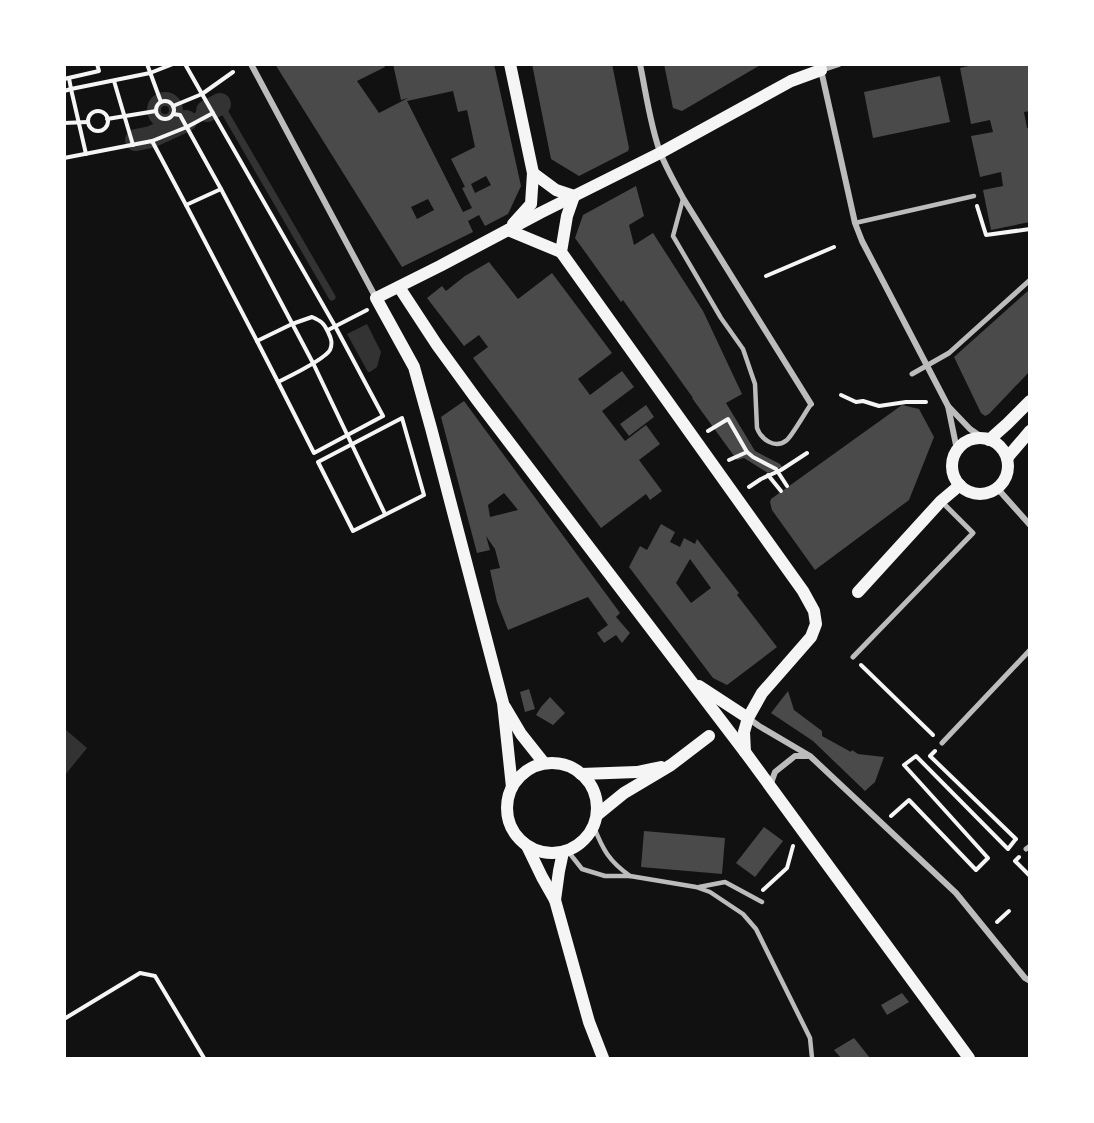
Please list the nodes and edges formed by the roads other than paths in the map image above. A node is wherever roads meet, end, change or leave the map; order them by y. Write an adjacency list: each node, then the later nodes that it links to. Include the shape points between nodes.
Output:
1 (251, 64): 16 (street)
2 (510, 64): 7 (main road)
3 (640, 64): 6 (street)
4 (839, 64): 5 (street)
5 (821, 67): 6 (main road); 11 (street)
6 (660, 153): 8 (main road); 10 (street)
7 (533, 173): 8 (main road, via 556,190); 12 (main road, via 531,204)
8 (574, 196): 12 (main road); 13 (main road)
9 (974, 196): 11 (lane)
10 (683, 198): 20 (street); 20 (lane, via 673,236 742,349 755,384 759,434 775,444 787,440)
11 (855, 223): 17 (street)
12 (508, 230): 13 (main road); 15 (main road)
13 (561, 252): 35 (main road, via 814,611 816,624 811,637 762,693)
14 (1029, 280): 17 (street, via 949,353)
15 (399, 287): 16 (main road); 33 (main road, via 477,400)
16 (376, 298): 34 (main road, via 414,367)
17 (927, 366): 18 (street); 21 (street)
18 (912, 374)
19 (1029, 401): 23 (main road)
20 (811, 404)
21 (948, 406): 23 (street); 24 (street)
22 (1029, 431): 25 (main road)
23 (986, 439): 24 (main road, via 973,439); 25 (main road, via 1001,448)
24 (957, 450): 26 (main road, via 952,468)
25 (1007, 458): 27 (main road, via 1008,469)
26 (960, 485): 27 (main road, via 978,494); 28 (main road)
27 (997, 488): 29 (street)
28 (941, 501): 30 (main road); 32 (street, via 973,533)
29 (1029, 525)
30 (858, 592)
31 (1029, 650): 37 (street)
32 (853, 657)
33 (690, 680): 35 (main road); 38 (main road)
34 (503, 703): 40 (main road); 43 (main road)
35 (748, 718): 38 (main road, via 744,732); 39 (street)
36 (709, 736): 41 (main road)
37 (942, 743)
38 (746, 752): 44 (main road)
39 (810, 756): 44 (street, via 795,756 781,766 775,771); 52 (street, via 956,893)
40 (544, 763): 42 (main road, via 564,764); 43 (main road, via 525,771)
41 (671, 765): 42 (main road, via 637,772); 45 (main road, via 624,793)
42 (582, 774): 45 (main road, via 597,800)
43 (512, 787): 46 (main road, via 507,808 512,830)
44 (770, 788): 55 (main road)
45 (595, 821): 47 (main road, via 587,837); 48 (lane, via 601,847 615,866)
46 (527, 846): 47 (main road, via 548,853); 50 (main road)
47 (565, 851): 48 (lane, via 582,869 604,876); 50 (main road)
48 (630, 876): 49 (lane)
49 (696, 887): 51 (lane, via 725,882); 54 (lane, via 743,914 756,929 810,1038)
50 (555, 900): 53 (main road)
51 (762, 902)
52 (1029, 981)
53 (603, 1059)
54 (812, 1059)
55 (969, 1059)

